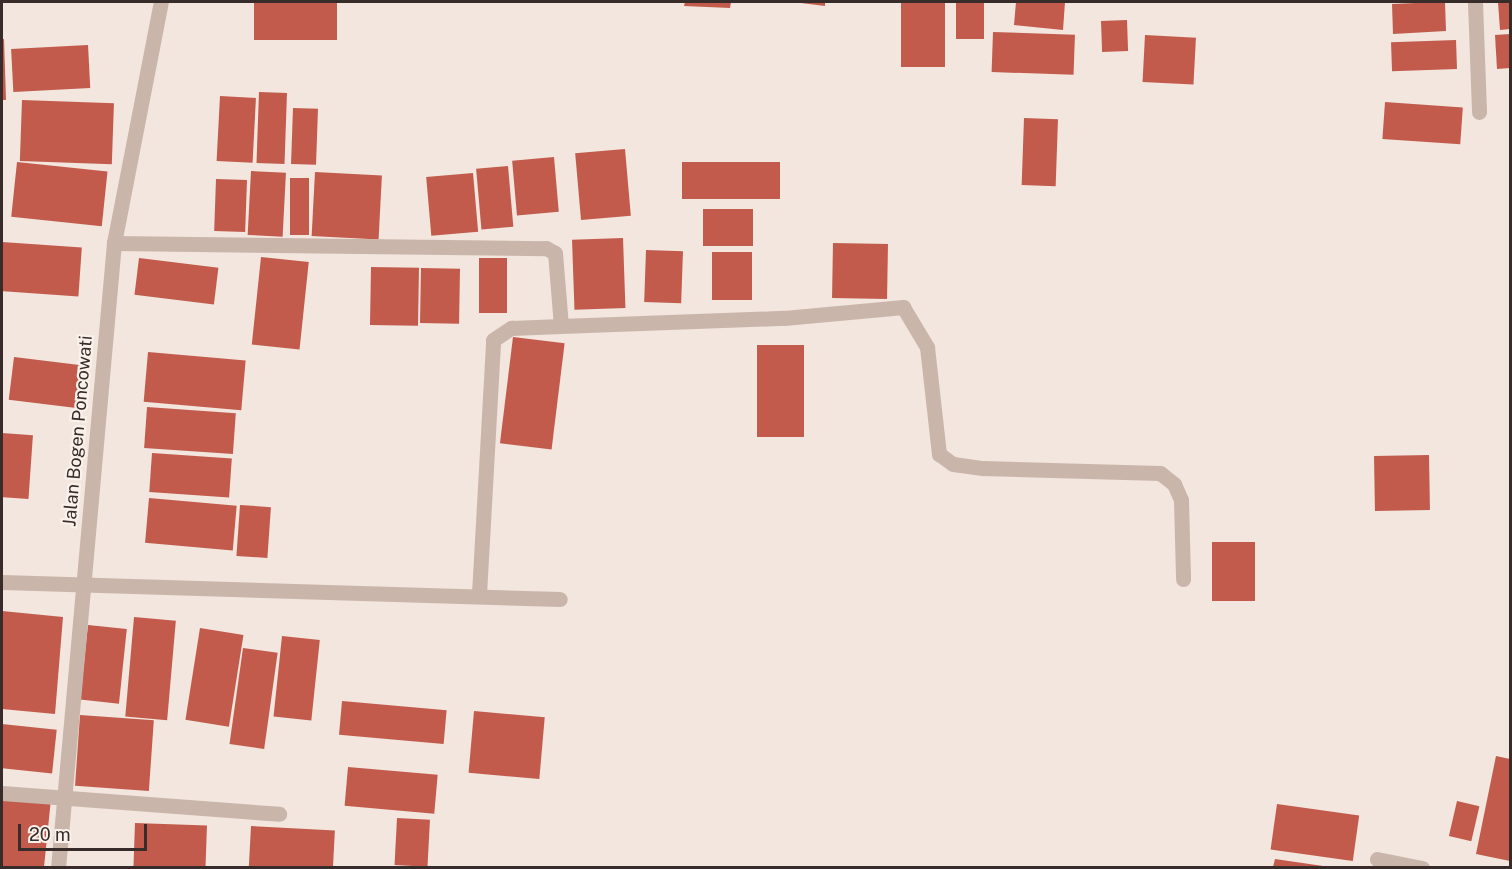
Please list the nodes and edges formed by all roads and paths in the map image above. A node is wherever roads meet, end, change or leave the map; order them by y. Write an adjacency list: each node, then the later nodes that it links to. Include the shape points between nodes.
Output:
1 (161, 2): 4 (street, Jalan Bogen Poncowati)
2 (1475, 2): 3 (street)
3 (1479, 112)
4 (114, 243): 5 (street, via 546,248 555,253); 8 (street, Jalan Bogen Poncowati)
5 (561, 326): 6 (street, via 784,318 903,307 927,347 939,454 953,464 983,468 1160,472 1174,484 1181,500); 9 (street, via 511,328 493,340)
6 (1183, 579)
7 (2, 582): 8 (street)
8 (84, 586): 9 (street); 12 (street, Jalan Bogen Poncowati)
9 (479, 594): 10 (street)
10 (560, 599)
11 (2, 793): 12 (street)
12 (62, 797): 13 (street); 15 (street, Jalan Bogen Poncowati)
13 (279, 814)
14 (1377, 859): 16 (street)
15 (58, 867)
16 (1422, 867)

